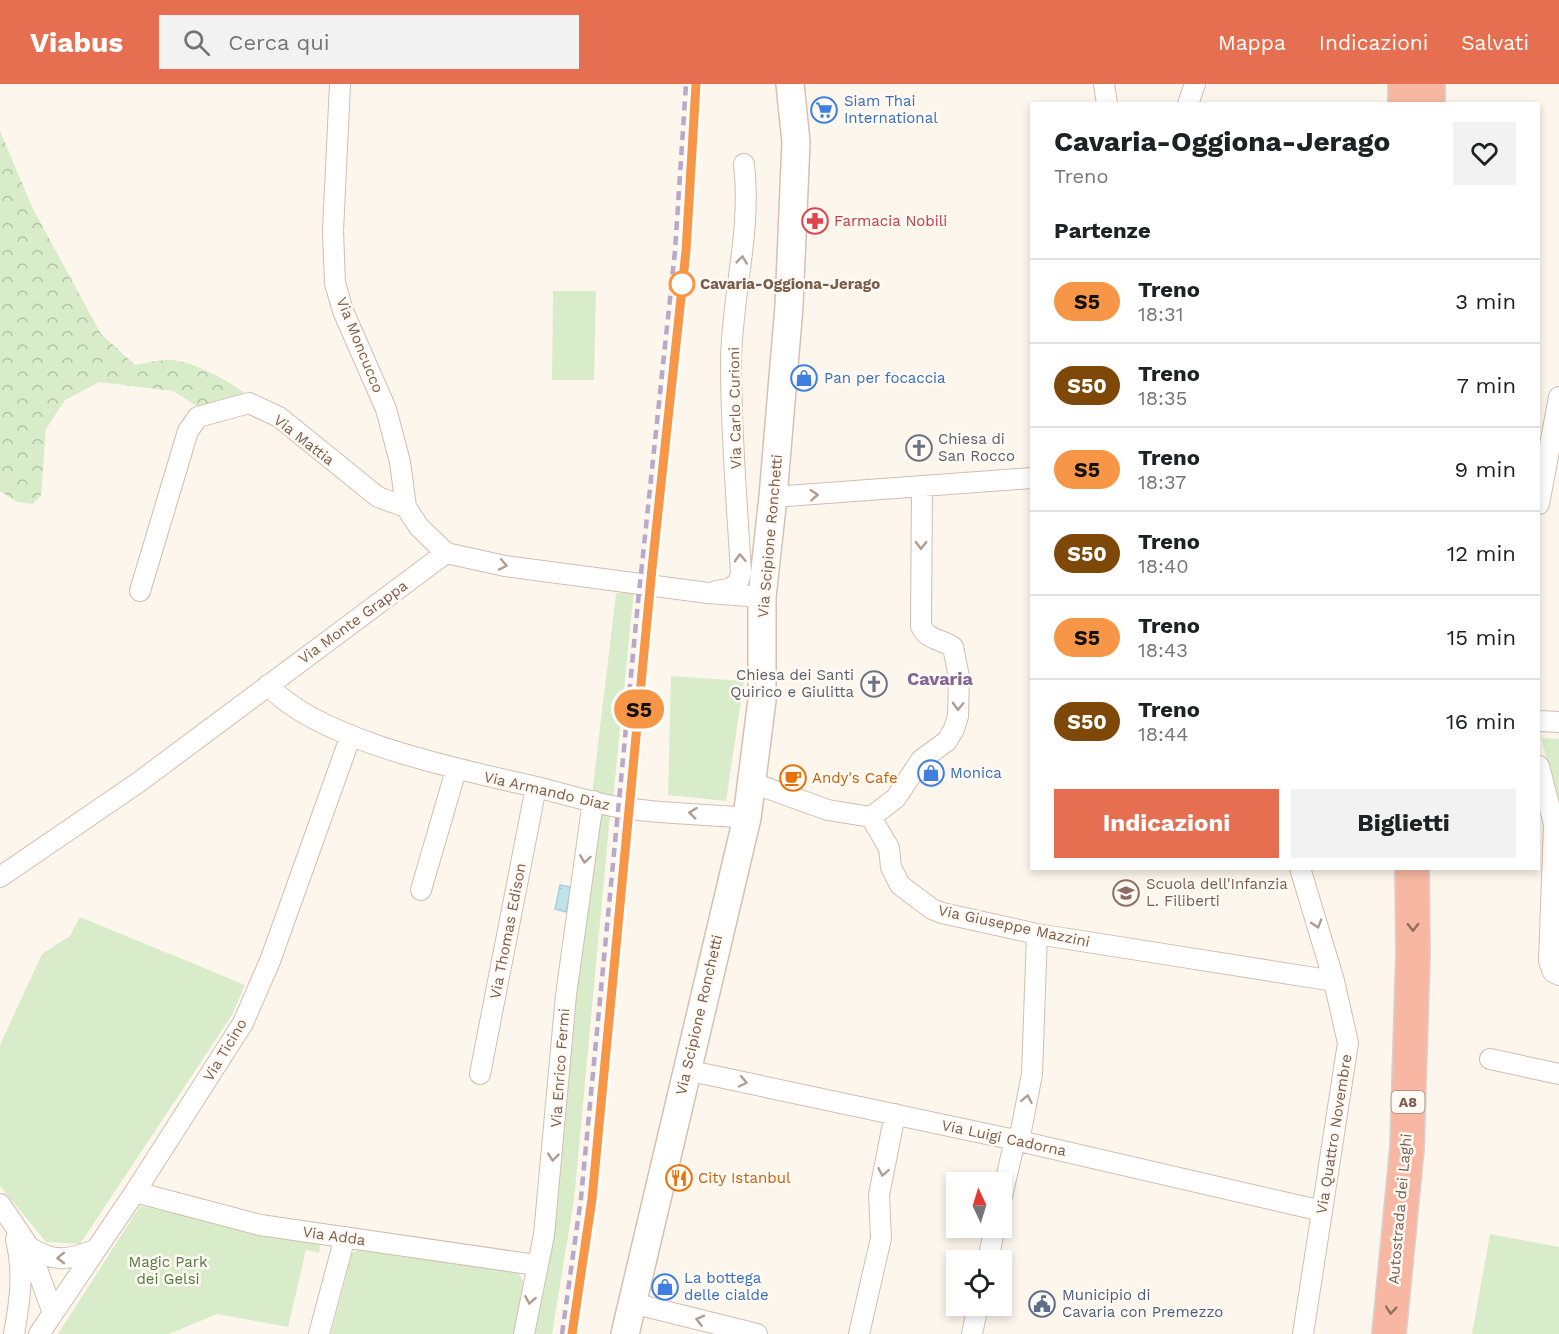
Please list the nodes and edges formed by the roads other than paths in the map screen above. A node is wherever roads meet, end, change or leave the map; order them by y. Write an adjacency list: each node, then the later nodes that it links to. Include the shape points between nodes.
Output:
1 (340, 84): 18 (street, Via Moncucco, via 333,231 335,282 343,311 386,409 400,462)
2 (790, 84): 16 (main road, Via Scipione Ronchetti, via 796,142 789,306)
3 (1104, 84): 7 (street)
4 (1195, 84): 8 (street)
5 (1405, 84): 9 (highway)
6 (1428, 84): 10 (highway)
7 (1107, 102)
8 (1189, 102)
9 (1405, 102)
10 (1428, 102)
11 (744, 164): 21 (street, Via Carlo Curioni, one-way to 11, via 729,589 738,583 741,573 730,362 743,253 747,188)
12 (1559, 397): 13 (street)
13 (1555, 434): 17 (street)
14 (1030, 478): 15 (street)
15 (922, 486): 16 (street, one-way to 15); 33 (street, one-way to 33, via 921,626 924,634 953,647 957,659 958,716 947,741 921,760 896,798)
16 (773, 497): 22 (main road, Via Scipione Ronchetti)
17 (1540, 500)
18 (406, 507): 19 (street, Via Moncucco); 20 (street, Via Mattia, via 378,497 279,417 249,403 218,410 198,417 188,431)
19 (446, 553): 21 (street, one-way to 21, via 505,566); 23 (street, Via Monte Grappa)
20 (140, 591)
21 (708, 593): 22 (street)
22 (762, 597): 29 (main road, Via Scipione Ronchetti, via 764,681)
23 (268, 685): 26 (street, Via Armando Diaz, via 291,707); 37 (street, Via Monte Grappa, via 139,782)
24 (1540, 721): 25 (street)
25 (1559, 722)
26 (351, 735): 28 (street, Via Armando Diaz); 49 (street, Via Ticino, via 270,961 243,1023)
27 (1540, 769): 40 (street, via 1554,824 1549,961)
28 (456, 770): 30 (street, Via Armando Diaz); 38 (street)
29 (750, 782): 32 (main road, Via Scipione Ronchetti); 33 (street, via 828,810)
30 (536, 787): 31 (street, Via Armando Diaz); 44 (street, Via Thomas Edison)
31 (593, 801): 32 (street, Via Armando Diaz, one-way to 31, via 624,808); 56 (street, Via Enrico Fermi, one-way to 56, via 566,995 544,1235)
32 (747, 818): 43 (main road, Via Scipione Ronchetti)
33 (871, 818): 39 (street, Via Giuseppe Mazzini, via 889,848 895,877 908,892 942,913)
34 (1301, 870): 41 (street, Via Quattro Novembre, one-way to 41)
35 (1413, 870): 70 (highway, Autostrada dei Laghi / A8, one-way to 70, via 1407,1148)
36 (1435, 870): 71 (highway, Autostrada dei Laghi / A8, via 1430,1146)
37 (0, 877)
38 (421, 890)
39 (1037, 934): 41 (street, Via Giuseppe Mazzini); 47 (street, one-way to 39, via 1021,1131 1032,1074)
40 (1559, 975)
41 (1334, 981): 51 (street, Via Quattro Novembre, via 1348,1043)
42 (1490, 1059): 45 (street)
43 (686, 1070): 46 (street, Via Luigi Cadorna, one-way to 46); 58 (main road, Via Scipione Ronchetti)
44 (480, 1074)
45 (1559, 1074)
46 (895, 1114): 47 (street, Via Luigi Cadorna); 67 (street, one-way to 67, via 879,1190 881,1238)
47 (1015, 1140): 48 (street); 51 (street, Via Luigi Cadorna)
48 (1008, 1172)
49 (135, 1192): 53 (street, Via Adda, via 260,1225); 55 (street, Via Ticino)
50 (0, 1204): 52 (street)
51 (1322, 1211): 69 (street, Via Quattro Novembre)
52 (14, 1228): 54 (street); 57 (street)
53 (345, 1237): 56 (street, Via Adda); 63 (street)
54 (29, 1247): 55 (street, one-way to 54, via 73,1258 53,1259); 59 (street)
55 (95, 1250): 59 (street, Via Ticino)
56 (536, 1265): 64 (street, Via Enrico Fermi, one-way to 64)
57 (22, 1288): 61 (street); 62 (street)
58 (632, 1303): 65 (main road, Via Scipione Ronchetti); 66 (street, one-way to 58)
59 (53, 1314): 62 (street, Via Ticino)
60 (976, 1316): 68 (street)
61 (14, 1334)
62 (39, 1334)
63 (319, 1334)
64 (524, 1334)
65 (625, 1334)
66 (757, 1334)
67 (859, 1334)
68 (972, 1334)
69 (1303, 1334)
70 (1389, 1334)
71 (1412, 1334)

